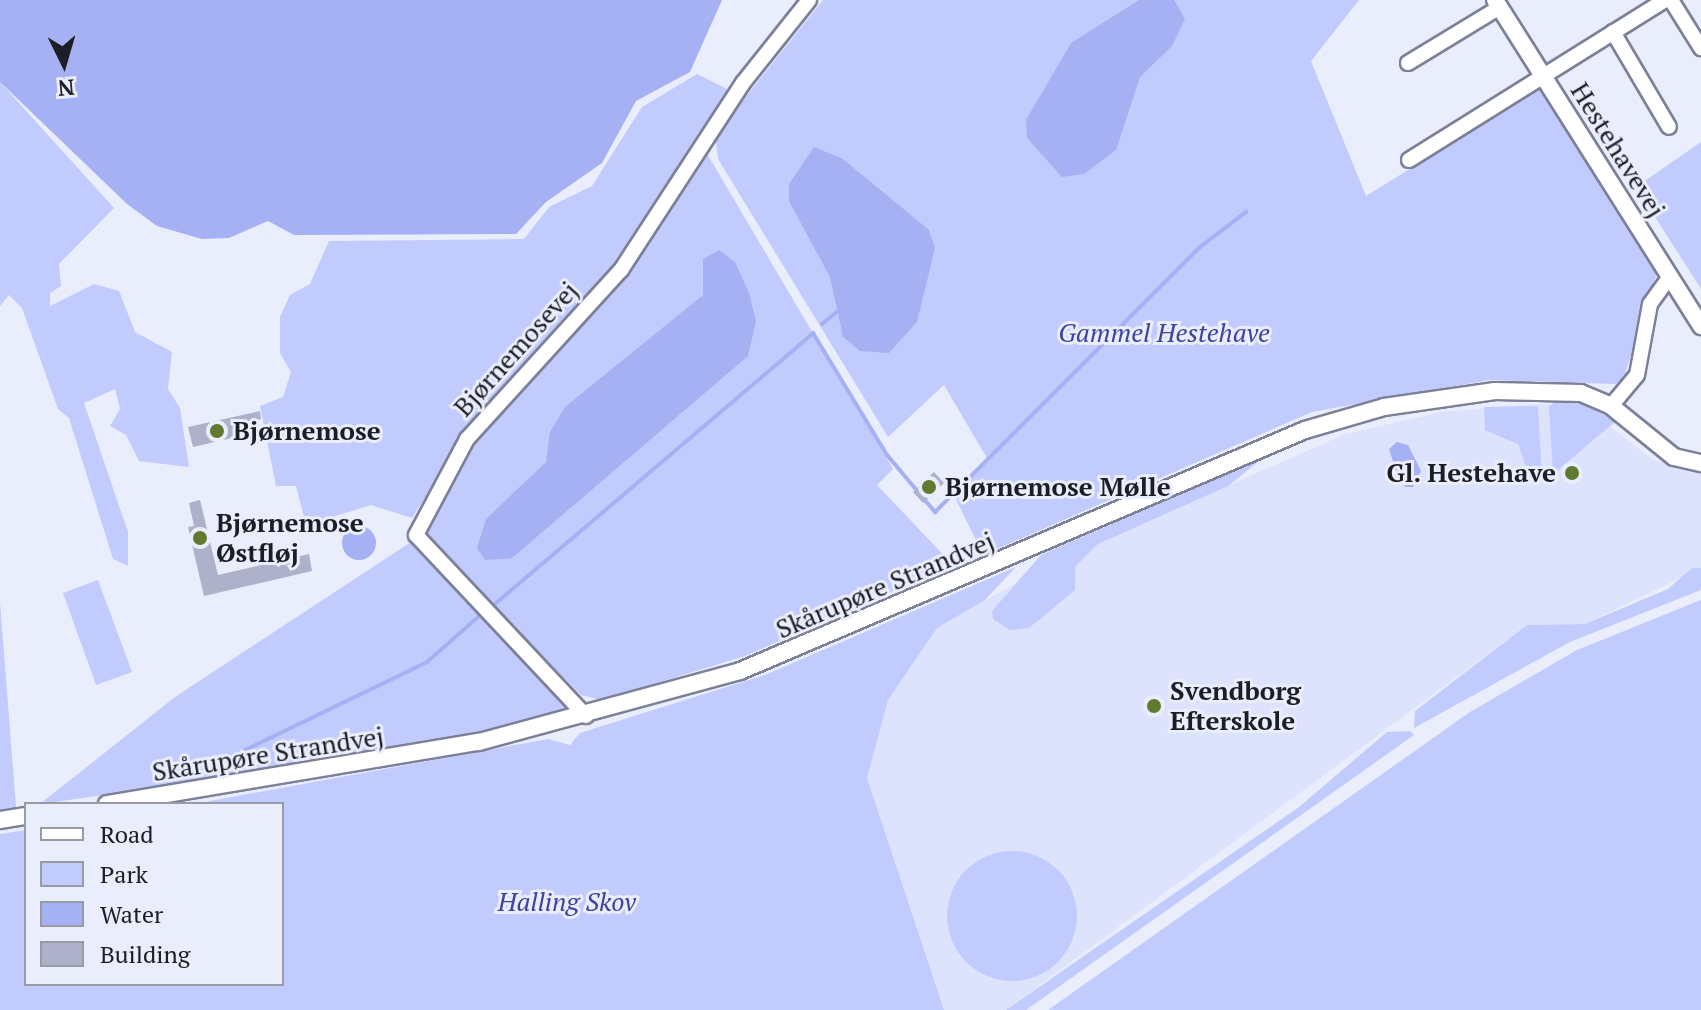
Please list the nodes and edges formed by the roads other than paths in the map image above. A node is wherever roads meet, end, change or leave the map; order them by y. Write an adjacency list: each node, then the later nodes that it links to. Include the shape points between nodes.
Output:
1 (809, 0): 17 (street, Bjørnemosevej, via 743,83 621,270 467,439 416,535)
2 (1665, 0): 5 (street)
3 (1671, 0): 6 (street)
4 (1498, 4): 7 (street); 8 (street, Hestehavevej)
5 (1613, 32): 8 (street); 9 (street)
6 (1701, 48)
7 (1408, 63)
8 (1544, 77): 10 (street); 11 (street, Hestehavevej)
9 (1669, 127)
10 (1409, 160)
11 (1669, 278): 12 (street, Hestehavevej); 13 (street, via 1650,304 1637,375)
12 (1701, 326)
13 (1611, 406): 14 (street, Skårupøre Strandvej); 17 (street, Skårupøre Strandvej, via 1546,388 1431,398 1343,418 845,630)
14 (1651, 441): 15 (street, Skårupøre Strandvej); 16 (street, Skårupøre Strandvej)
15 (1701, 452)
16 (1701, 463)
17 (586, 716): 18 (street, Skårupøre Strandvej, via 326,770)
18 (120, 802)
19 (24, 816): 20 (street)
20 (0, 820)

